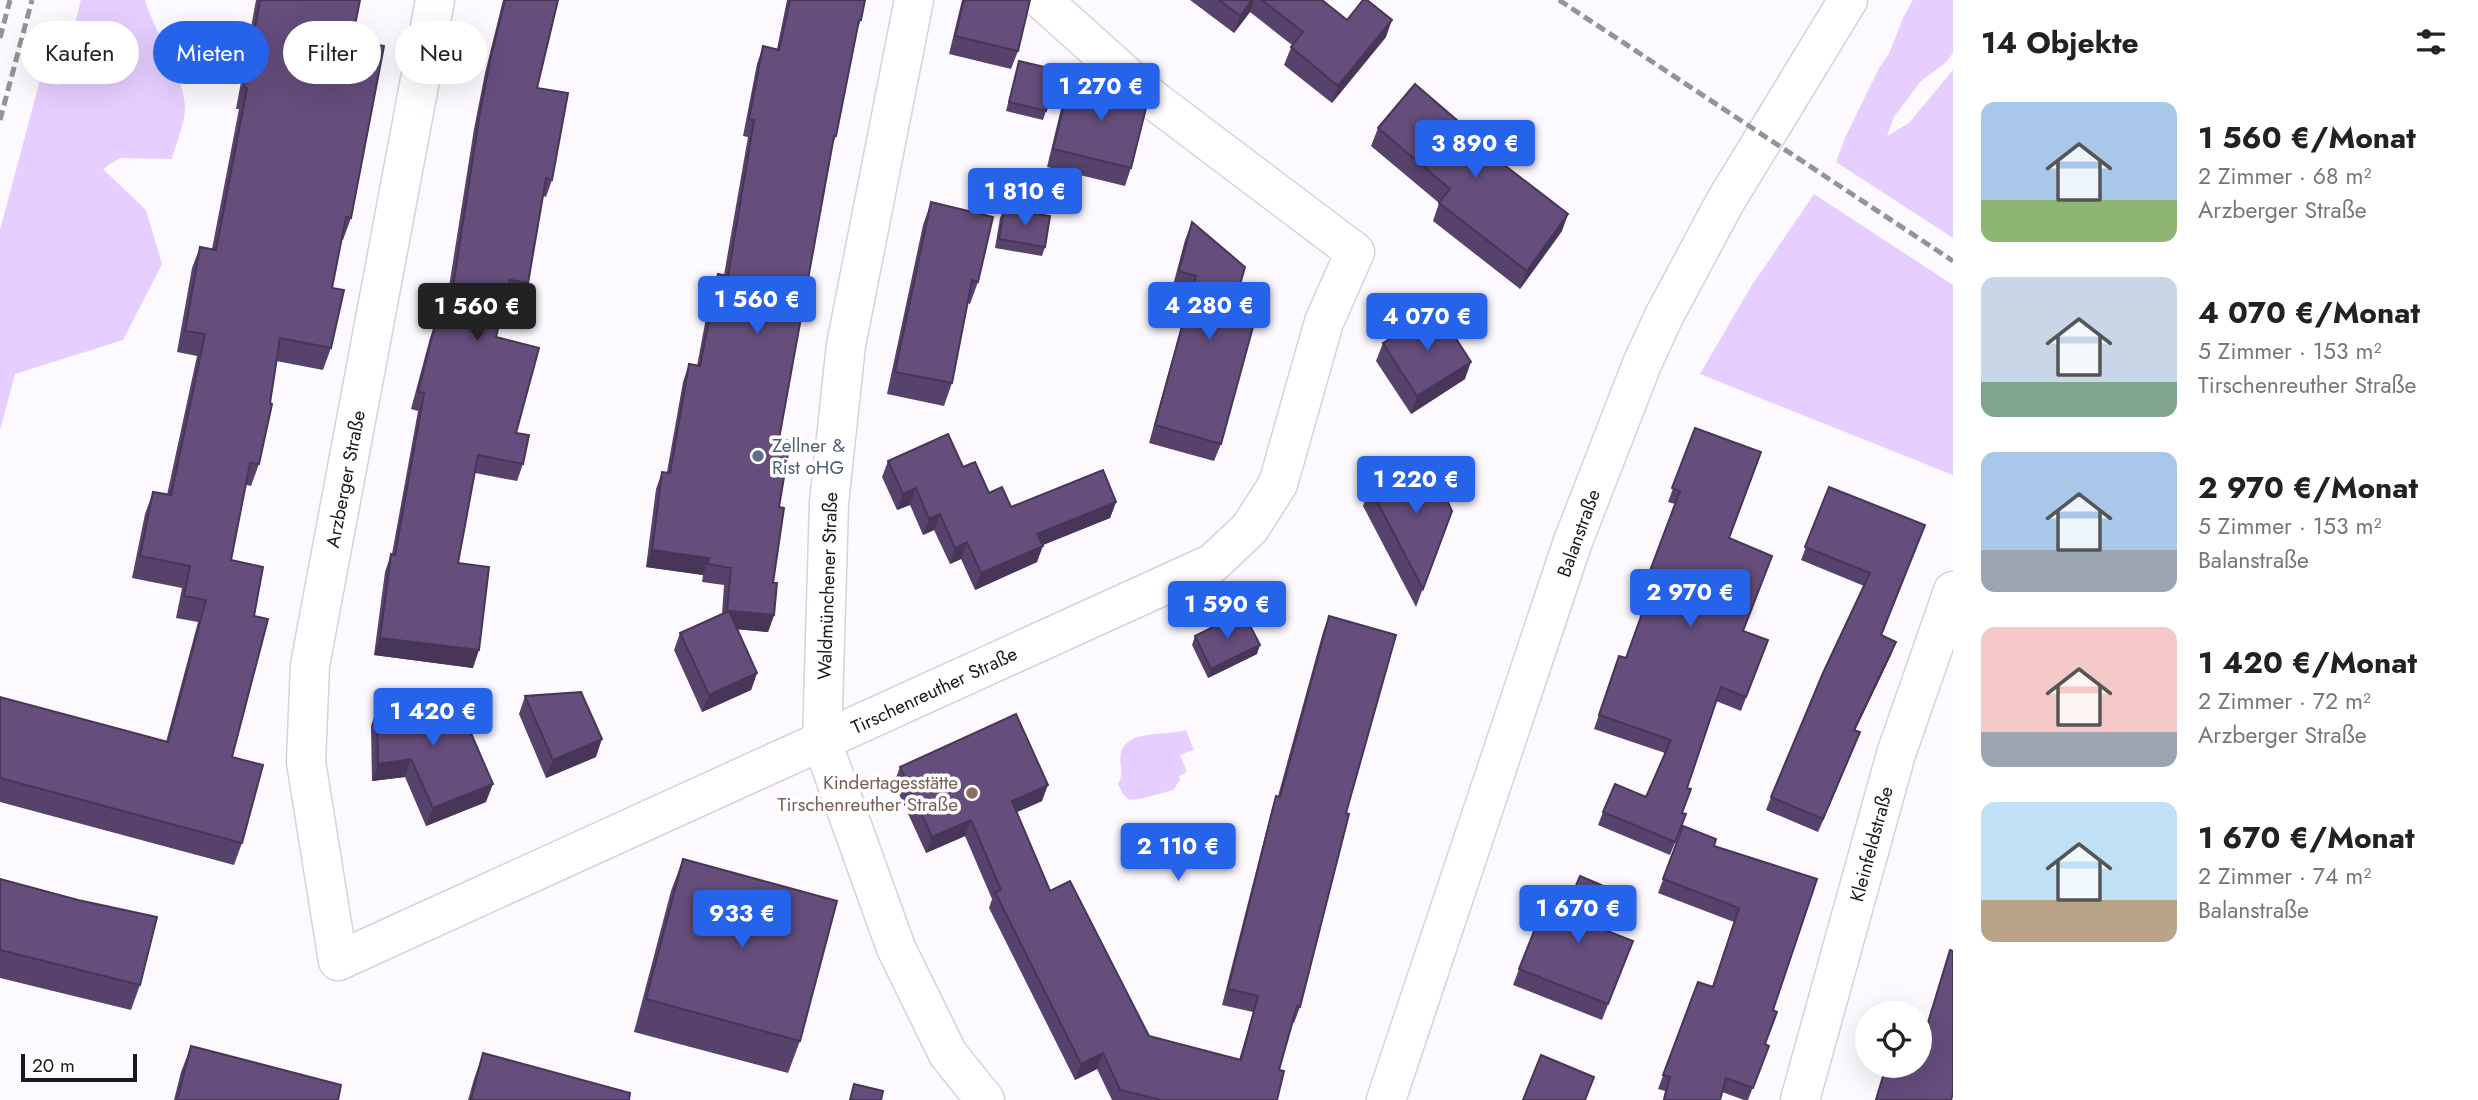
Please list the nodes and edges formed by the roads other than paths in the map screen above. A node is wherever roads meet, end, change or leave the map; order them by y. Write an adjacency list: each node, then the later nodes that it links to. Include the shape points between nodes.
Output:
1 (435, 0): 7 (street, Arzberger Straße, via 310,665 306,762)
2 (914, 0): 6 (street, Waldmünchener Straße, via 846,345 829,503)
3 (1042, 0): 6 (street, Tirschenreuther Straße, via 1151,98 1355,252 1324,322 1278,484 1250,528 1213,563)
4 (1848, 0): 9 (street, Balanstraße, via 1725,202 1642,364 1572,544)
5 (1953, 592): 10 (street, Kleinfeldstraße, via 1896,754)
6 (821, 742): 7 (street, Tirschenreuther Straße); 8 (street, Waldmünchener Straße, via 896,948 948,1054)
7 (338, 961)
8 (985, 1100)
9 (1386, 1100)
10 (1800, 1100)

